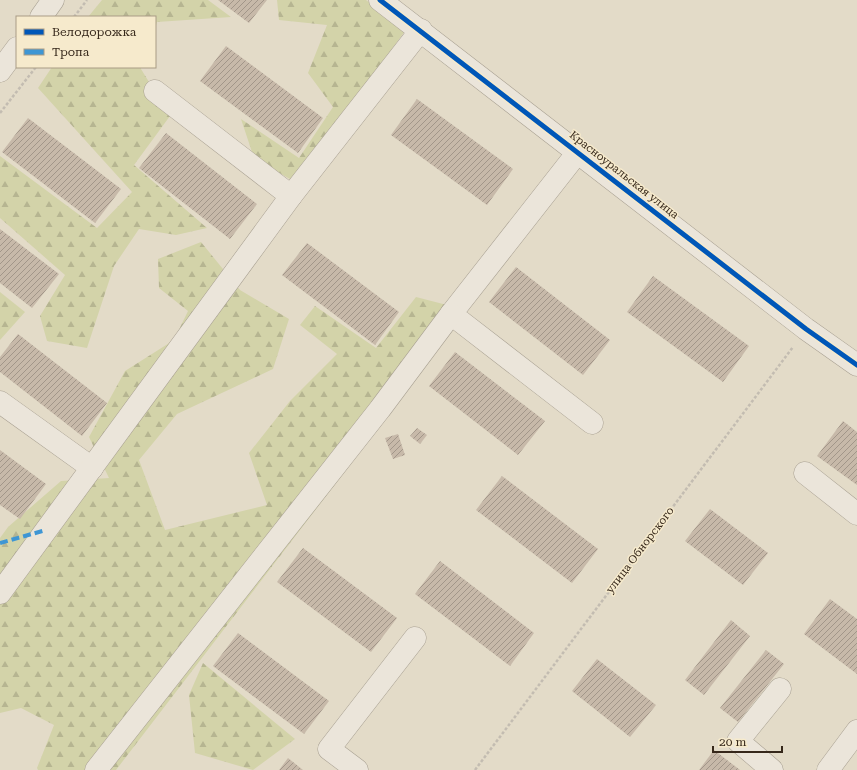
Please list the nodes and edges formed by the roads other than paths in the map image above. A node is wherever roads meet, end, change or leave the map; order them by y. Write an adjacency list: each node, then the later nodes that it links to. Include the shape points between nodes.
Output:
1 (53, 0): 3 (street)
2 (380, 0): 4 (street, Красноуральская улица)
3 (41, 16)
4 (421, 30): 8 (street, Красноуральская улица); 9 (street)
5 (16, 49): 6 (street)
6 (0, 71)
7 (155, 90): 9 (street)
8 (578, 152): 10 (street); 11 (street, Красноуральская улица, via 806,329)
9 (291, 196): 14 (street)
10 (451, 314): 13 (street); 21 (street, via 380,409)
11 (857, 365)
12 (0, 402): 14 (street)
13 (592, 423)
14 (92, 468): 17 (street)
15 (805, 474): 16 (street)
16 (857, 514)
17 (0, 593)
18 (415, 638): 22 (street, via 329,749)
19 (780, 689): 23 (street, via 738,741)
20 (857, 731): 24 (street)
21 (96, 770)
22 (357, 770)
23 (772, 770)
24 (828, 770)

